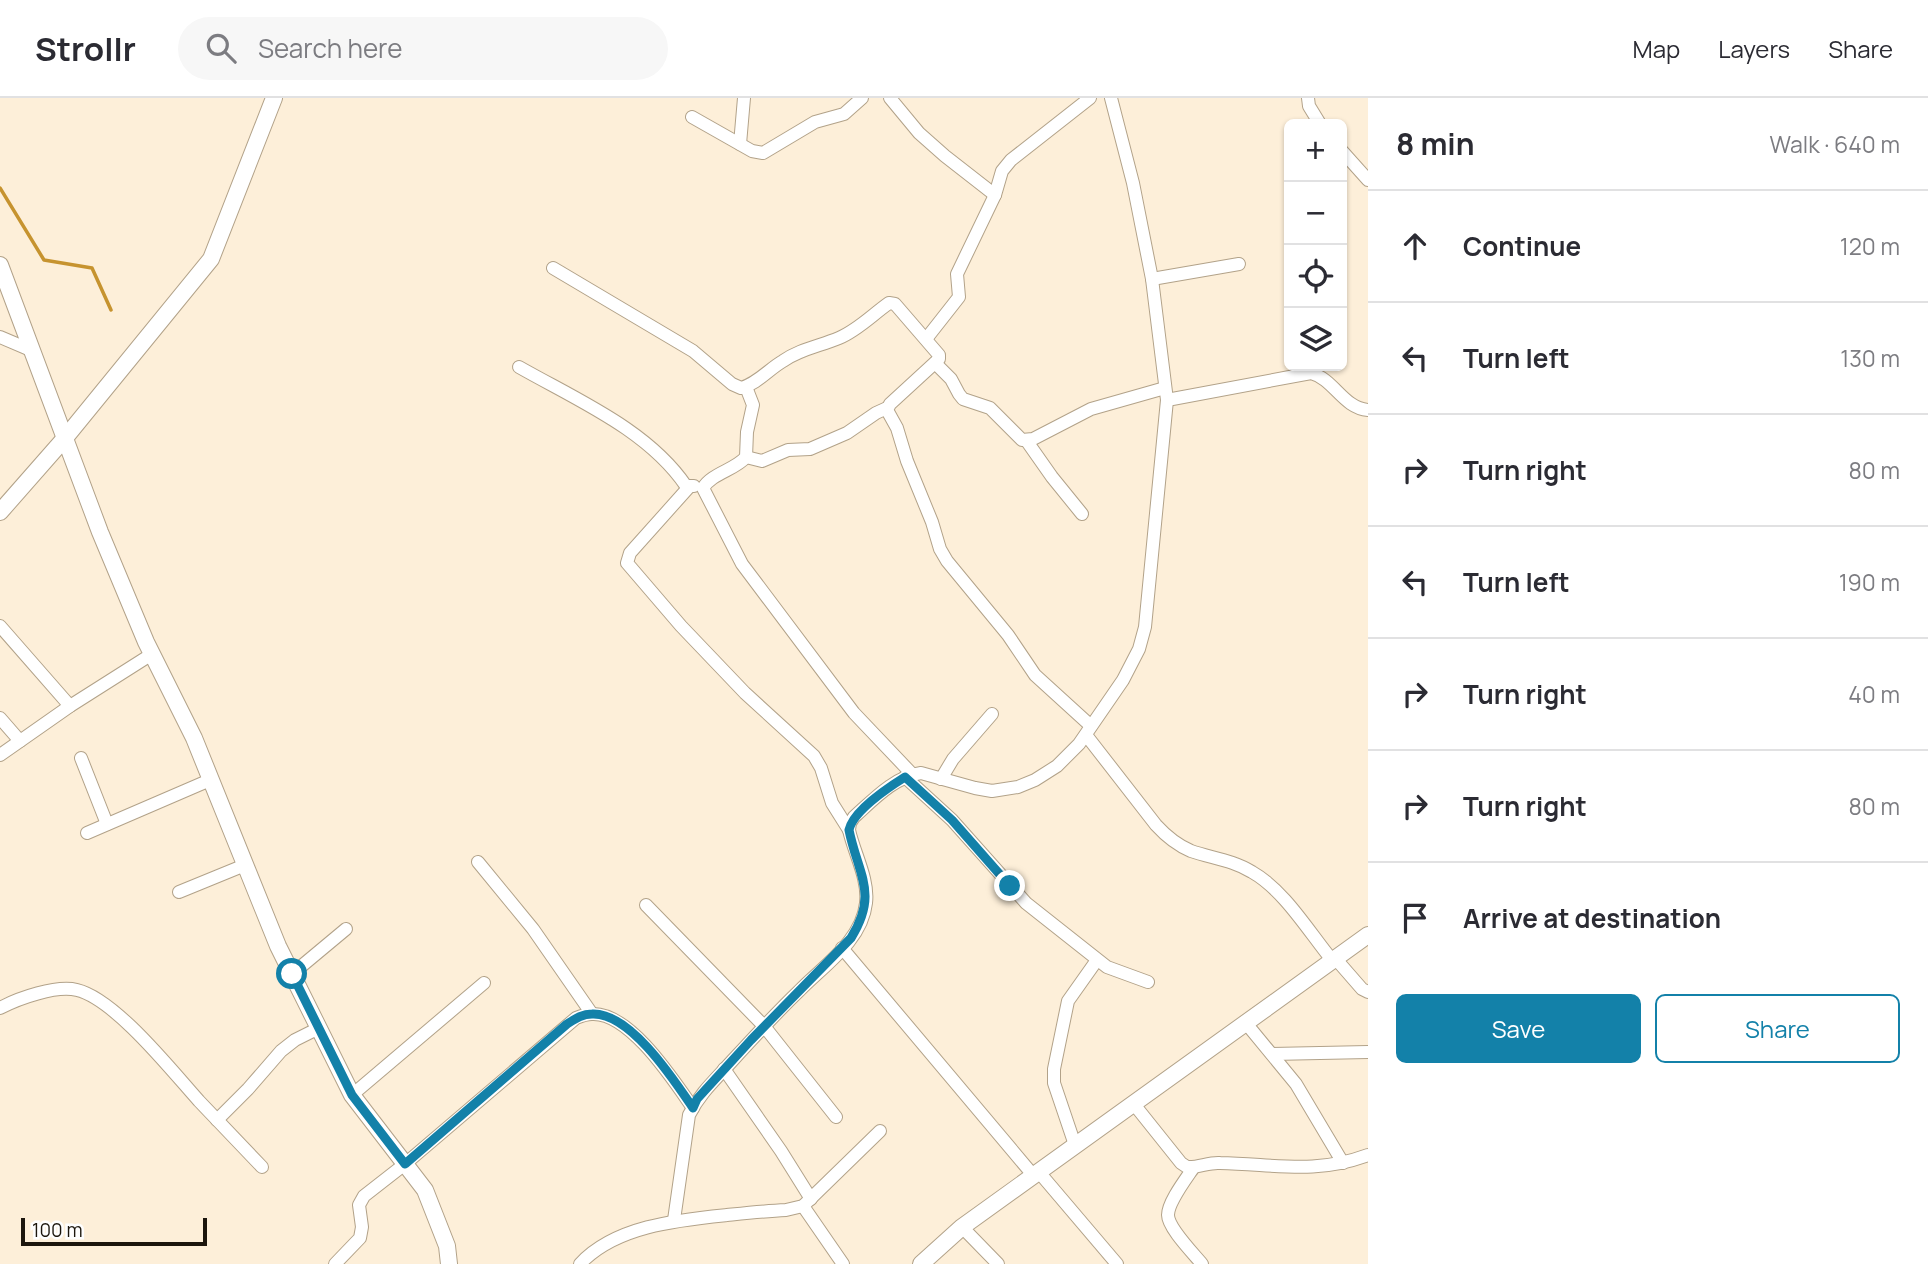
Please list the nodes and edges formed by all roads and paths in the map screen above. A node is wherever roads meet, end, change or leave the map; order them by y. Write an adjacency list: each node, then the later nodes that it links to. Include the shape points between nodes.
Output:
1 (274, 98): 27 (main road, via 211,260)
2 (744, 98): 10 (street)
3 (862, 98): 10 (street, via 844,114 815,122 768,152 758,153)
4 (890, 98): 13 (street, via 919,133)
5 (1090, 98): 13 (street, via 1011,160 1002,171)
6 (1111, 98): 17 (street)
7 (1305, 99): 9 (street)
8 (692, 117): 10 (street)
9 (1317, 119)
10 (740, 144)
11 (1347, 157): 12 (street)
12 (1368, 180)
13 (995, 195): 19 (street, via 957,274 959,297)
14 (1239, 264): 17 (street)
15 (0, 265): 20 (main road)
16 (553, 268): 23 (street, via 693,351 737,387)
17 (1152, 279): 24 (street)
18 (0, 337): 20 (street)
19 (926, 340): 21 (street, via 939,355); 23 (street, via 890,302 852,331 795,354)
20 (33, 351): 27 (main road)
21 (935, 363): 25 (street); 28 (street, via 963,399 990,408)
22 (519, 367): 31 (street, via 636,435)
23 (746, 387): 29 (street, via 753,405)
24 (1166, 394): 26 (street, via 1311,373 1322,377 1354,406); 28 (street, via 1091,408); 39 (street, via 1145,626 1123,680)
25 (887, 408): 29 (street, via 851,432 810,449 788,450 762,461); 39 (street, via 947,561 1035,676)
26 (1368, 410)
27 (65, 438): 32 (main road); 35 (main road)
28 (1026, 440): 33 (street)
29 (746, 457): 30 (street)
30 (705, 485): 31 (street); 43 (street, via 742,564 854,713)
31 (689, 487): 47 (street, via 630,553 627,563 745,693 814,756 832,803)
32 (0, 512)
33 (1082, 514)
34 (0, 626): 36 (street)
35 (152, 654): 36 (street); 45 (main road)
36 (70, 706): 40 (street)
37 (992, 714): 44 (street)
38 (0, 718): 40 (street)
39 (1089, 731): 44 (street, via 1057,766 1018,788 992,791); 56 (street, via 1167,837 1192,851 1252,871 1283,899)
40 (20, 741): 41 (street)
41 (0, 755)
42 (80, 758): 46 (street)
43 (908, 776): 44 (street, via 921,773); 47 (street, via 855,817); 57 (street, via 1026,903)
44 (941, 779)
45 (211, 780): 46 (street); 50 (main road)
46 (107, 824): 48 (street)
47 (849, 830): 55 (street, via 866,902 860,923)
48 (87, 833)
49 (478, 862): 63 (street, via 533,929)
50 (245, 865): 51 (street); 58 (main road)
51 (179, 892)
52 (646, 905): 65 (street)
53 (346, 929): 58 (street)
54 (1368, 935): 56 (main road)
55 (842, 948): 65 (street); 82 (street)
56 (1334, 959): 61 (street); 64 (main road)
57 (1097, 960): 59 (street); 76 (street, via 1068,1001 1054,1069 1054,1083)
58 (292, 974): 66 (main road)
59 (1148, 982)
60 (484, 983): 70 (street)
61 (1368, 992)
62 (0, 1008): 74 (street, via 57,990 93,996 129,1025)
63 (592, 1014): 72 (street, via 612,1018 630,1031 660,1062); 79 (street, via 567,1024)
64 (1245, 1022): 68 (street); 71 (main road)
65 (764, 1026): 69 (street); 73 (street)
66 (319, 1028): 70 (main road); 74 (street, via 281,1051)
67 (1368, 1052): 68 (street)
68 (1272, 1054): 78 (street, via 1296,1084)
69 (724, 1069): 72 (street); 83 (street, via 781,1151)
70 (352, 1095): 79 (main road)
71 (1133, 1102): 76 (main road); 81 (street, via 1181,1163)
72 (693, 1108): 84 (street)
73 (836, 1117)
74 (217, 1120): 80 (street)
75 (880, 1131): 83 (street)
76 (1074, 1145): 82 (main road)
77 (1368, 1155): 78 (street)
78 (1343, 1163): 81 (street, via 1303,1168 1220,1163)
79 (405, 1164): 86 (street, via 360,1200 360,1238); 87 (main road, via 425,1190 447,1246)
80 (262, 1167)
81 (1194, 1167): 93 (street, via 1168,1214 1173,1229)
82 (1036, 1173): 85 (main road); 92 (street)
83 (807, 1203): 84 (street, via 786,1210); 89 (street)
84 (674, 1220): 88 (street, via 625,1235 593,1251)
85 (962, 1227): 90 (main road); 91 (street)
86 (335, 1264)
87 (449, 1264)
88 (580, 1264)
89 (843, 1264)
90 (921, 1264)
91 (998, 1264)
92 (1117, 1264)
93 (1202, 1264)

